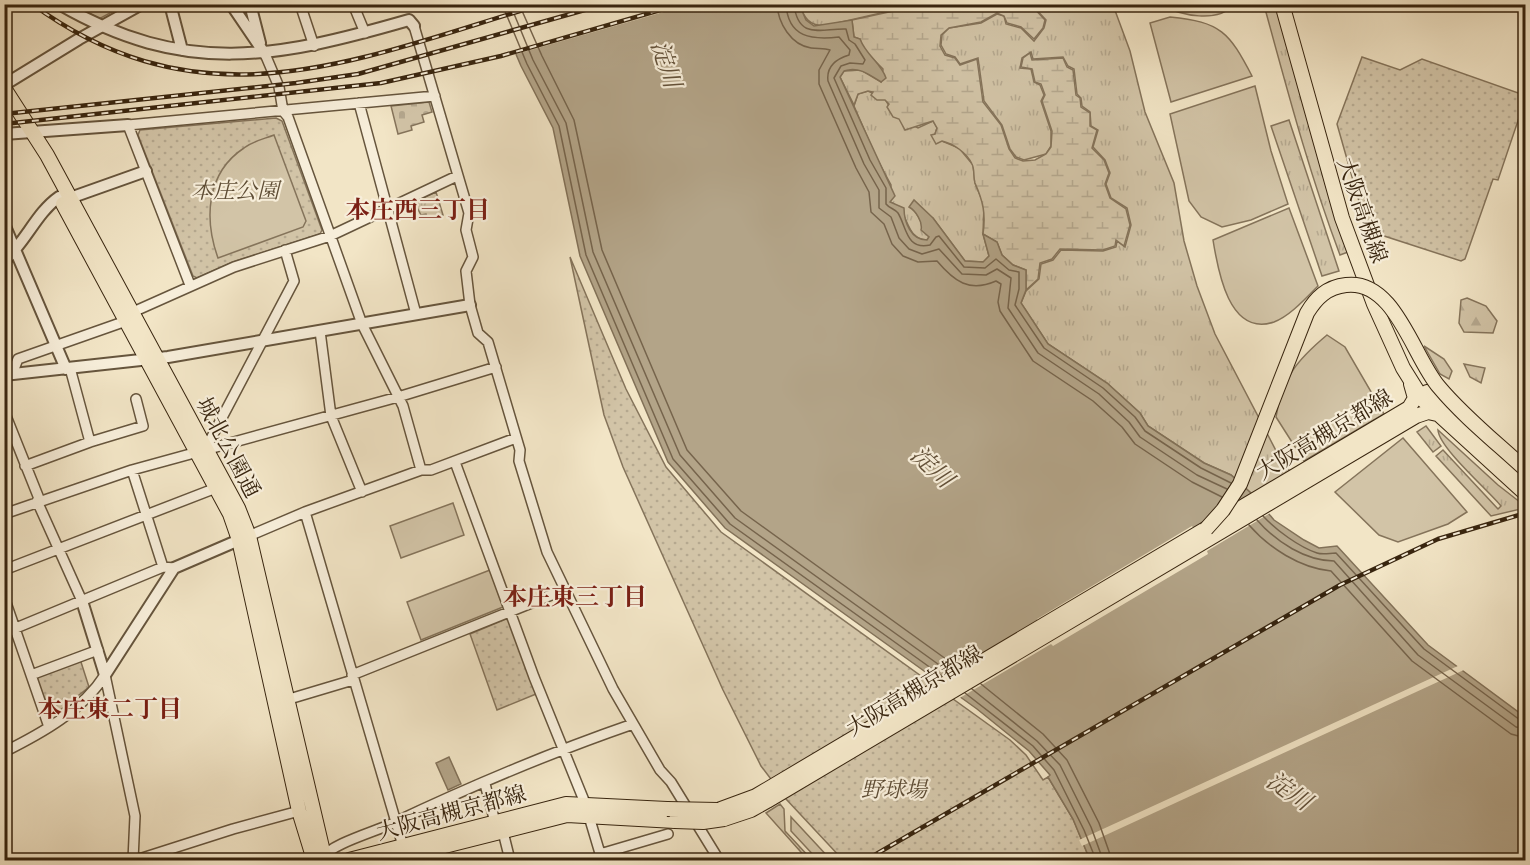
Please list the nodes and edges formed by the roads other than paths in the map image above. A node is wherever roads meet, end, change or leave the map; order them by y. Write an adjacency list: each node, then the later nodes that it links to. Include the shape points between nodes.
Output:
1 (59, 4): 11 (street)
2 (142, 4): 11 (street)
3 (170, 4): 14 (street)
4 (231, 4): 15 (street)
5 (250, 4): 15 (street)
6 (300, 4): 13 (street)
7 (354, 4): 12 (street)
8 (1282, 4): 45 (main road, 大阪高槻線, via 1342,218 1378,314)
9 (1289, 4): 46 (main road, 大阪高槻線, via 1348,215 1390,323)
10 (412, 23): 12 (street); 17 (street)
11 (102, 28): 14 (street); 16 (street)
12 (365, 33): 13 (street)
13 (314, 46): 15 (street)
14 (182, 50): 15 (street)
15 (265, 54): 20 (street, via 279,87)
16 (4, 86): 22 (main road, 城北公園通)
17 (435, 96): 19 (street); 25 (street)
18 (4, 102): 22 (main road, 城北公園通)
19 (359, 103): 20 (street); 27 (street)
20 (283, 111): 21 (street); 29 (street)
21 (128, 125): 22 (street); 24 (street)
22 (28, 133): 23 (street); 26 (main road, 城北公園通)
23 (4, 135)
24 (146, 171): 26 (street); 33 (street)
25 (457, 176): 27 (street); 34 (street, via 468,213 466,230 473,257 466,271)
26 (65, 198): 31 (street, via 49,204); 36 (main road, 城北公園通)
27 (389, 209): 29 (street); 35 (street)
28 (4, 224): 31 (street)
29 (330, 236): 30 (street); 37 (street)
30 (285, 250): 33 (street); 39 (street, via 294,281)
31 (16, 251): 32 (street); 40 (street)
32 (4, 261)
33 (190, 285): 36 (street)
34 (470, 305): 35 (street); 42 (street, via 477,333 488,342)
35 (417, 314): 37 (street)
36 (129, 316): 40 (street); 41 (main road, 城北公園通)
37 (362, 324): 38 (street); 47 (street)
38 (320, 331): 39 (street); 52 (street)
39 (262, 340): 41 (street); 55 (street)
40 (57, 345): 43 (street); 44 (street, via 18,360)
41 (152, 359): 43 (street); 55 (main road, 城北公園通)
42 (496, 367): 47 (street); 53 (street)
43 (68, 368): 44 (street); 54 (street)
44 (8, 374)
45 (1411, 384): 46 (main road, 大阪高槻線); 50 (main road, 大阪高槻京都線)
46 (1424, 395): 50 (main road, 大阪高槻京都線); 51 (main road, 大阪高槻線); 61 (main road, 大阪高槻京都線)
47 (398, 397): 52 (street); 59 (street)
48 (136, 399): 54 (street, via 143,426)
49 (4, 411): 57 (street)
50 (1413, 412): 51 (main road, 大阪高槻京都線); 69 (main road, 大阪高槻京都線, bridge); 90 (main road, 大阪高槻京都線)
51 (1437, 414): 64 (main road)
52 (331, 416): 55 (street); 63 (street)
53 (516, 438): 56 (street); 74 (street, via 519,461 547,552)
54 (90, 442): 57 (street)
55 (201, 450): 58 (street); 62 (main road, 城北公園通); 70 (main road, 城北公園通, via 238,508)
56 (455, 462): 59 (street); 77 (street)
57 (25, 466): 65 (street)
58 (132, 470): 65 (street); 68 (street)
59 (426, 470): 63 (street)
60 (1526, 470): 69 (main road, 大阪高槻京都線, bridge, via 1440,389 1386,300 1365,286 1344,285 1321,295 1307,313 1240,484)
61 (1526, 482)
62 (216, 488): 68 (street); 70 (main road, 城北公園通)
63 (362, 492): 66 (street)
64 (1526, 494)
65 (38, 501): 67 (street); 71 (street)
66 (305, 512): 70 (street); 83 (street)
67 (4, 514)
68 (146, 515): 71 (street); 72 (street)
69 (1206, 529): 90 (main road, 大阪高槻京都線)
70 (244, 538): 72 (street); 84 (main road, 城北公園通); 92 (main road, 城北公園通)
71 (58, 549): 73 (street); 76 (street)
72 (168, 568): 76 (street); 82 (street)
73 (4, 570)
74 (564, 590): 77 (street); 85 (street)
75 (4, 597): 78 (street)
76 (82, 601): 78 (street); 80 (street)
77 (510, 612): 83 (street); 87 (street)
78 (15, 629): 79 (street); 81 (street)
79 (4, 633)
80 (98, 650): 81 (street); 82 (street)
81 (31, 675): 86 (street)
82 (105, 675): 86 (street, via 92,695); 99 (street, via 135,816)
83 (353, 677): 84 (street); 93 (street)
84 (286, 700): 98 (main road, 城北公園通)
85 (633, 724): 87 (street); 104 (street)
86 (49, 727): 88 (street)
87 (562, 750): 89 (street); 91 (street)
88 (4, 752)
89 (485, 784): 93 (street); 94 (street)
90 (743, 808): 91 (main road, 大阪高槻京都線, bridge, via 703,822 671,815)
91 (587, 809): 94 (main road, 大阪高槻京都線); 97 (street)
92 (299, 811): 98 (main road, 城北公園通); 99 (street)
93 (396, 822): 96 (street); 98 (street)
94 (499, 827): 96 (main road, 大阪高槻京都線); 102 (street)
95 (668, 834): 97 (street)
96 (408, 854): 100 (main road, 大阪高槻京都線); 101 (main road, 大阪高槻京都線)
97 (601, 857): 103 (street)
98 (321, 859)
99 (134, 861)
100 (349, 861)
101 (389, 861)
102 (510, 861)
103 (588, 861)
104 (718, 861)

